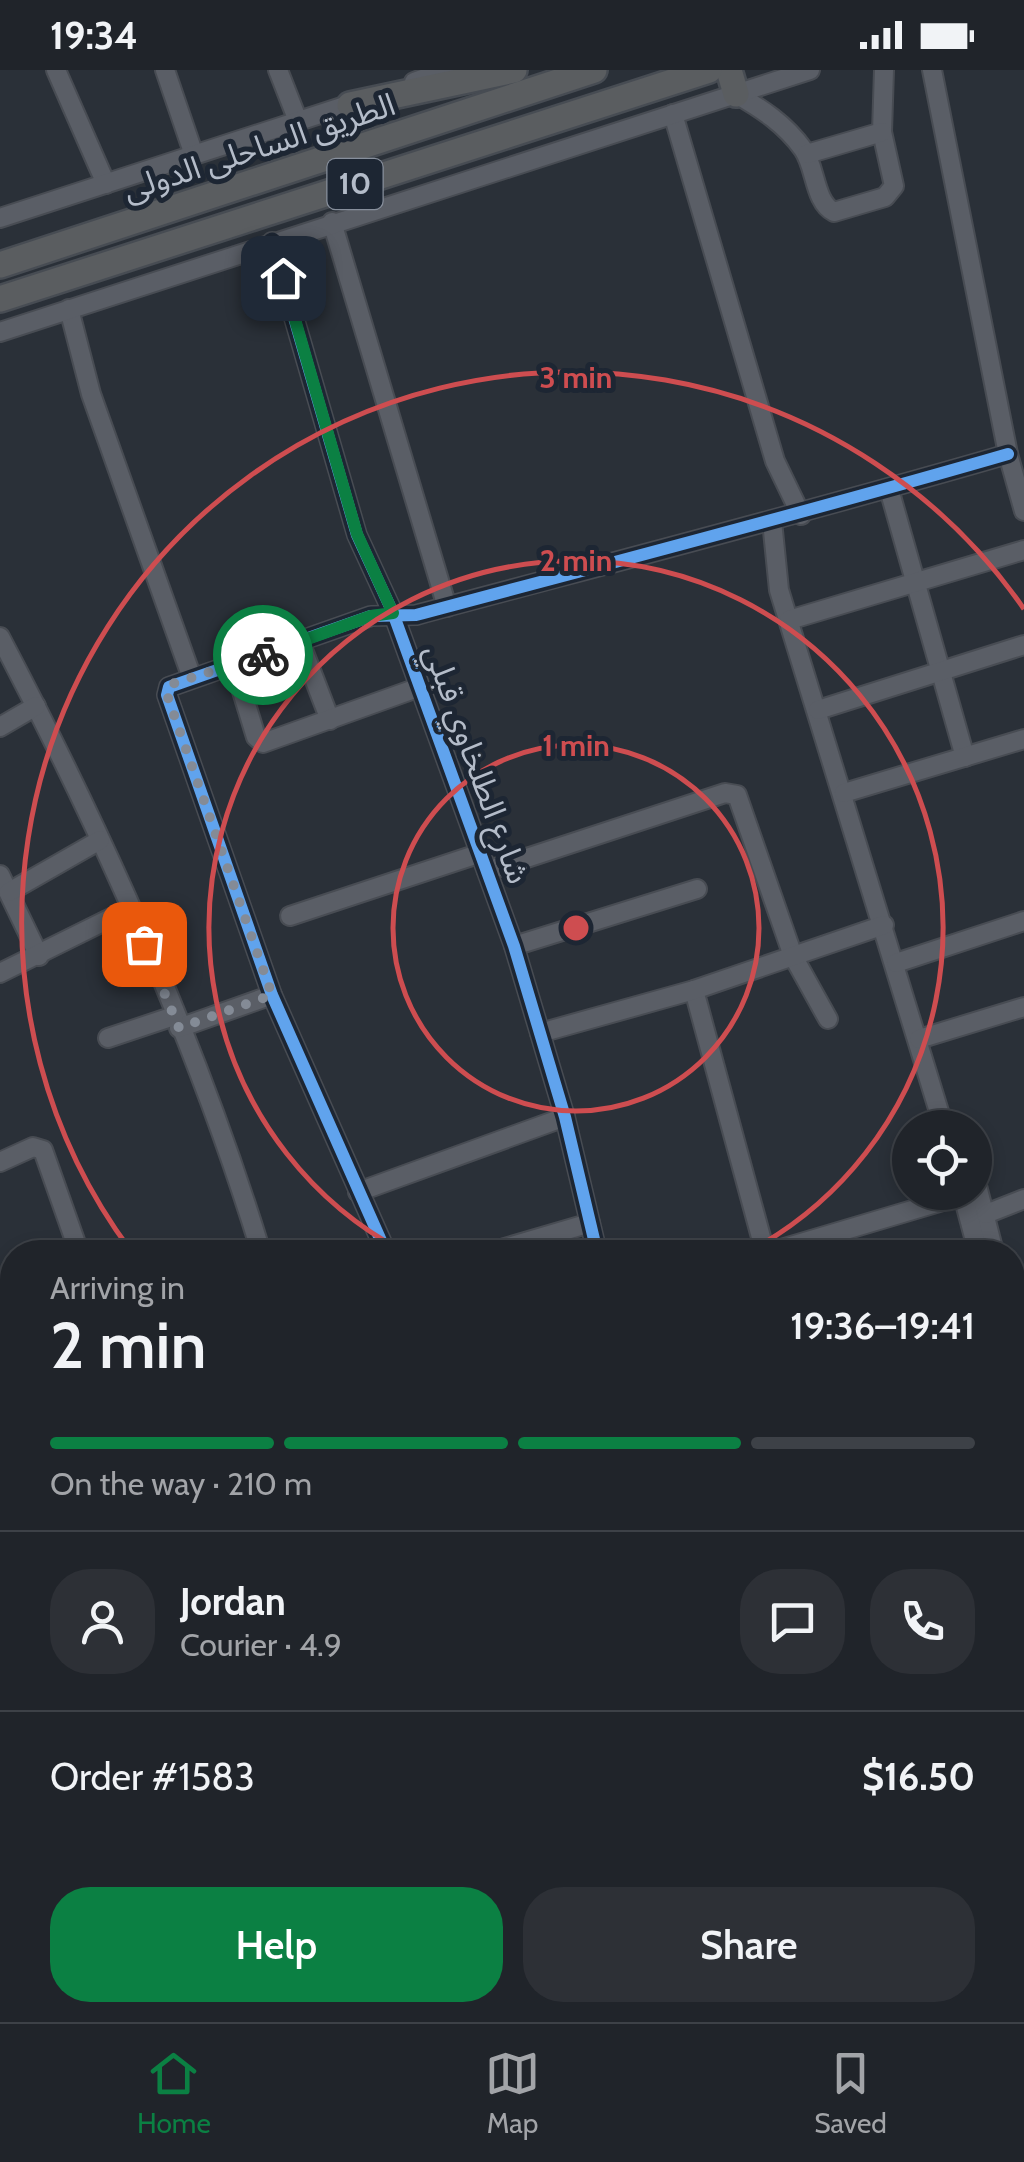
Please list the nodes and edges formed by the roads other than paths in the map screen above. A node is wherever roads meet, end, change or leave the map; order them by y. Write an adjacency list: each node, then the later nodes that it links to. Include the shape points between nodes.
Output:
1 (56, 70): 18 (street)
2 (165, 70): 17 (street)
3 (278, 70): 14 (street)
4 (446, 70): 12 (street)
5 (514, 70): 12 (highway)
6 (594, 70): 22 (highway, الطريق الساحلى الدولى / 10)
7 (709, 70): 23 (highway, الطريق الساحلى الدولى / 10)
8 (810, 70): 11 (street)
9 (884, 70): 15 (street)
10 (932, 70): 26 (street)
11 (732, 82): 13 (street); 16 (street)
12 (350, 105): 14 (street)
13 (673, 114): 20 (street); 29 (street, via 775,460)
14 (298, 121): 17 (street)
15 (882, 132): 16 (street); 16 (street, via 894,186 885,197 828,209)
16 (807, 154)
17 (194, 156): 18 (street)
18 (106, 184): 19 (street)
19 (0, 218)
20 (332, 222): 21 (street); 33 (street)
21 (272, 242): 24 (street); 34 (street, شارع الطلخاوي قبلي, via 357,534)
22 (0, 265)
23 (0, 299)
24 (68, 309): 25 (street); 41 (street, via 91,394)
25 (0, 332)
26 (1008, 454): 27 (street); 28 (street)
27 (889, 489): 29 (street); 32 (street)
28 (1024, 511)
29 (801, 515): 30 (street)
30 (772, 521): 33 (street); 35 (street)
31 (1024, 550): 32 (street)
32 (915, 582): 35 (street); 40 (street)
33 (447, 607): 34 (street)
34 (393, 613): 37 (street); 42 (street, شارع الطلخاوي قبلي)
35 (789, 620): 44 (street)
36 (0, 637): 43 (street)
37 (300, 642): 39 (street); 45 (street)
38 (1024, 645): 40 (street)
39 (234, 666): 41 (street); 45 (street, via 258,741)
40 (940, 671): 44 (street); 48 (street)
41 (192, 678): 64 (street, via 172,684 167,695)
42 (420, 687): 45 (street); 51 (street, شارع الطلخاوي قبلي)
43 (36, 706): 46 (street); 50 (street)
44 (818, 710): 49 (street)
45 (330, 720)
46 (0, 728)
47 (1024, 739): 48 (street)
48 (965, 757): 49 (street)
49 (844, 793): 57 (street)
50 (100, 840): 52 (street); 54 (street)
51 (484, 862): 55 (street); 58 (street, شارع الطلخاوي قبلي); 60 (street, via 732,793 742,800)
52 (4, 883): 59 (street)
53 (697, 889): 58 (street)
54 (129, 909): 59 (street); 67 (street)
55 (290, 916)
56 (1024, 921): 61 (street)
57 (884, 925): 60 (street); 61 (street)
58 (514, 946): 68 (street, شارع الطلخاوي قبلي)
59 (40, 956): 62 (street)
60 (793, 956): 63 (street); 66 (street)
61 (896, 963): 70 (street)
62 (0, 973)
63 (694, 990): 68 (street); 86 (street)
64 (272, 995): 67 (street); 74 (street)
65 (1024, 1007): 70 (street)
66 (828, 1019)
67 (177, 1022): 69 (street); 82 (street)
68 (540, 1033): 72 (street, شارع الطلخاوي قبلي)
69 (108, 1038)
70 (919, 1039): 71 (street)
71 (939, 1110)
72 (564, 1117): 74 (street); 80 (street, شارع الطلخاوي قبلي)
73 (0, 1162): 81 (street, via 33,1147 43,1150)
74 (358, 1192): 83 (street)
75 (1024, 1199): 79 (street)
76 (908, 1210): 87 (street)
77 (966, 1210): 88 (street)
78 (985, 1210): 79 (street)
79 (986, 1214): 89 (street)
80 (590, 1223): 84 (street); 85 (street, شارع الطلخاوي قبلي)
81 (75, 1240)
82 (257, 1240)
83 (380, 1240)
84 (531, 1240)
85 (594, 1240)
86 (765, 1240)
87 (808, 1240)
88 (975, 1240)
89 (991, 1240)

